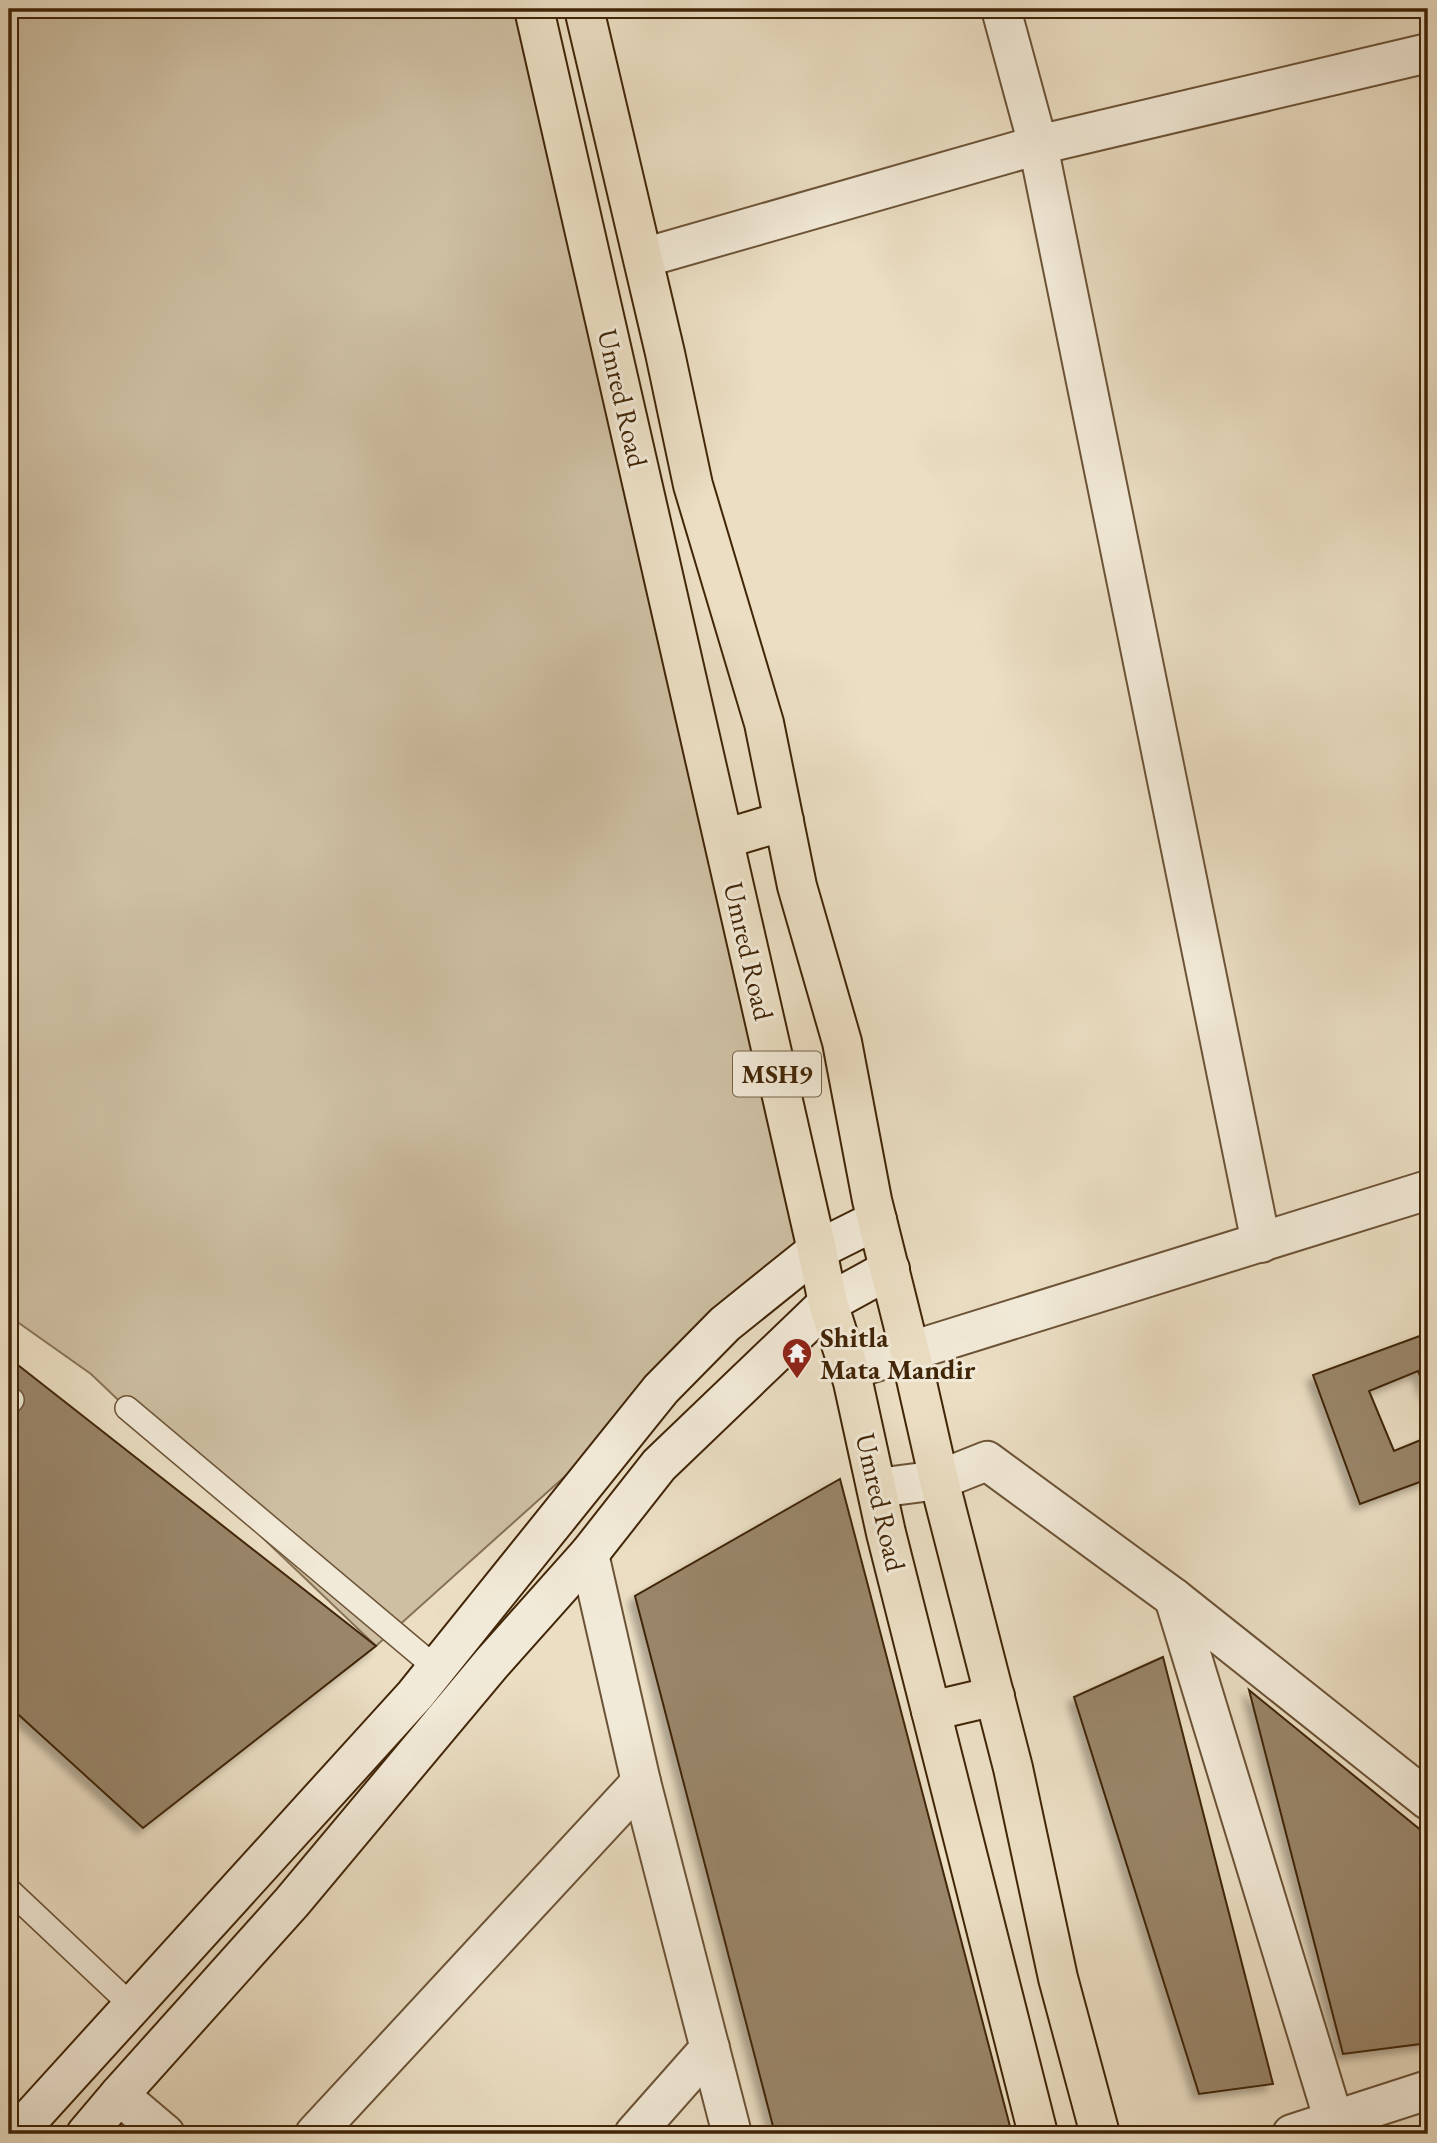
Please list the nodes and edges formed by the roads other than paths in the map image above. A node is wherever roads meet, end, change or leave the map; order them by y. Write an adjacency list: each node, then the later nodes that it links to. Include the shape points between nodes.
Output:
1 (534, 9): 8 (main road, Umred Road / MSH9)
2 (584, 9): 6 (main road)
3 (1001, 9): 5 (street)
4 (1428, 53): 5 (street)
5 (1038, 145): 6 (street); 11 (street)
6 (643, 258): 7 (main road, via 693,485 764,723)
7 (784, 821): 8 (main road); 10 (main road, via 797,886 842,1042)
8 (724, 839): 12 (main road, Umred Road / MSH9)
9 (1428, 1190): 11 (street)
10 (877, 1220): 12 (street); 13 (main road)
11 (1261, 1242): 15 (street)
12 (817, 1250): 14 (main road, Umred Road / MSH9); 22 (street, via 725,1324 662,1390)
13 (890, 1269): 14 (street); 15 (main road)
14 (828, 1303): 16 (main road, Umred Road / MSH9); 20 (street, via 659,1465)
15 (910, 1352): 16 (street); 18 (main road)
16 (850, 1370): 19 (main road, Umred Road / MSH9)
17 (127, 1408): 22 (lane)
18 (939, 1480): 19 (street); 21 (street, via 987,1461); 23 (main road)
19 (877, 1488): 24 (main road, Umred Road / MSH9)
20 (589, 1553): 25 (street); 31 (street, via 241,1961)
21 (1174, 1598): 26 (street); 32 (street)
22 (436, 1668): 28 (street)
23 (995, 1696): 24 (main road); 40 (main road, via 1058,1978)
24 (931, 1711): 39 (main road, Umred Road / MSH9)
25 (641, 1782): 29 (street); 36 (street)
26 (1428, 1800)
27 (9, 1890): 28 (lane)
28 (131, 2005): 33 (street)
29 (710, 2048): 37 (street); 38 (street)
30 (1428, 2090): 32 (street)
31 (119, 2095): 34 (street); 35 (street)
32 (1337, 2128): 41 (street)
33 (16, 2134)
34 (86, 2134)
35 (164, 2134)
36 (315, 2134)
37 (634, 2134)
38 (732, 2134)
39 (1038, 2134)
40 (1100, 2134)
41 (1292, 2134)

